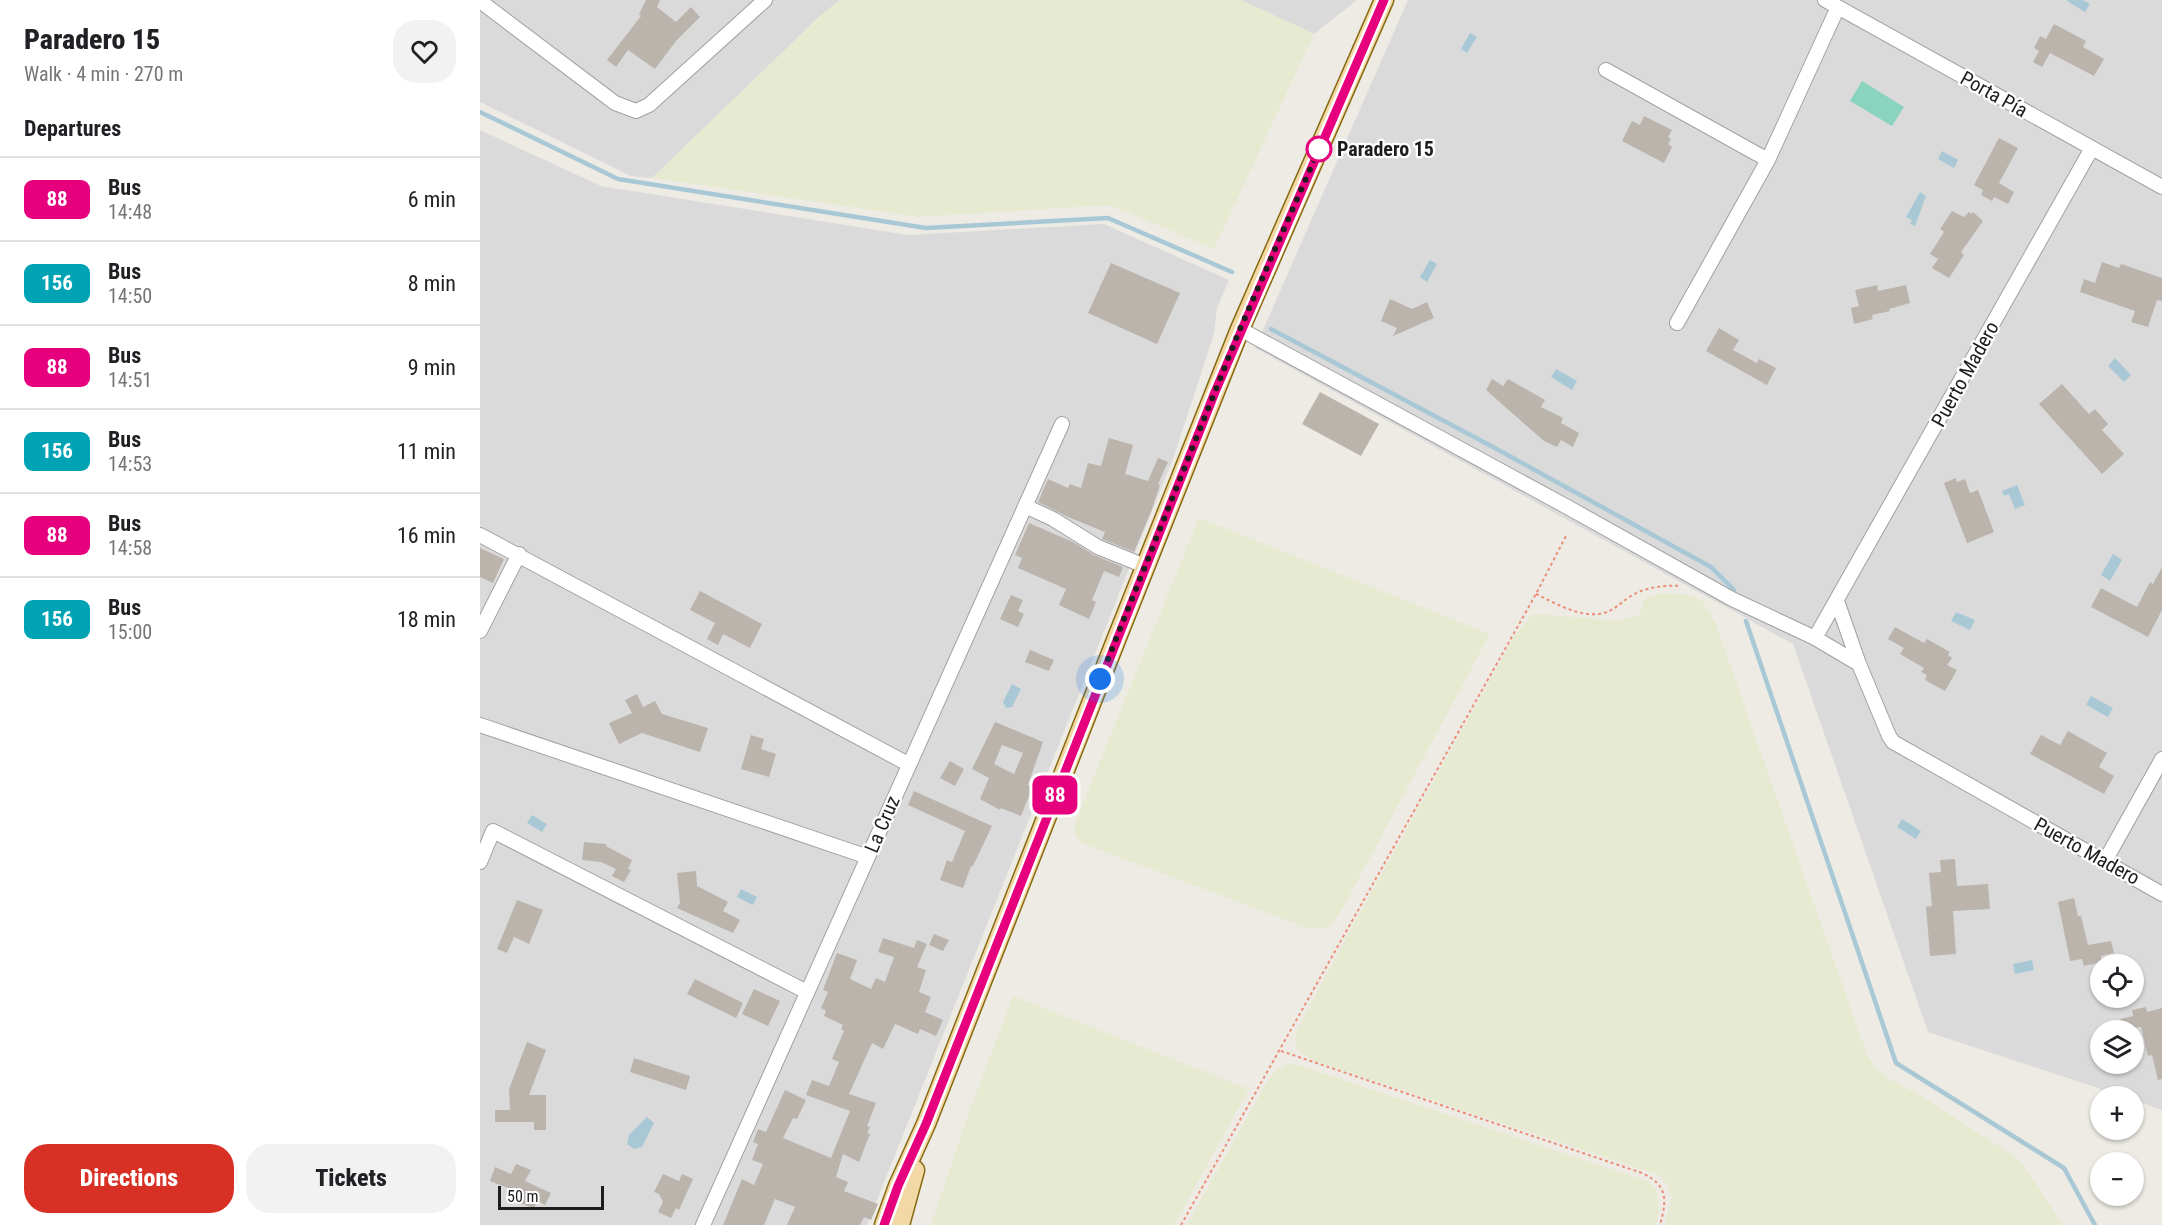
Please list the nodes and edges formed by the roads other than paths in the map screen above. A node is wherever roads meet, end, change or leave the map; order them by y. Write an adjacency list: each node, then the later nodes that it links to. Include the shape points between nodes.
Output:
1 (765, 0): 4 (street, via 648,105 636,111 615,103)
2 (1384, 0): 11 (main road)
3 (1825, 0): 5 (street, Porta Pía)
4 (480, 2)
5 (1838, 7): 7 (street, Porta Pía); 8 (street)
6 (1606, 70): 8 (street)
7 (2092, 148): 9 (street, Porta Pía); 17 (street, Puerto Madero)
8 (1768, 160): 10 (street)
9 (2162, 187)
10 (1677, 323)
11 (1240, 329): 16 (main road); 19 (street, via 1732,599)
12 (1062, 424): 13 (street, La Cruz)
13 (1025, 506): 16 (street, via 1098,548); 23 (street, La Cruz)
14 (480, 535): 15 (street)
15 (519, 554): 18 (street); 23 (street)
16 (1145, 566): 29 (main road)
17 (1837, 601): 19 (street, Puerto Madero); 20 (street, Puerto Madero)
18 (480, 631)
19 (1815, 638): 20 (street)
20 (1859, 664): 25 (street, Puerto Madero, via 1893,742)
21 (480, 725): 24 (street)
22 (2162, 759): 25 (street)
23 (908, 764): 24 (street, La Cruz)
24 (868, 857): 28 (street, La Cruz)
25 (2105, 861): 27 (street, Puerto Madero)
26 (480, 862): 28 (street, via 493,831)
27 (2162, 894)
28 (807, 992): 30 (street, La Cruz)
29 (926, 1124): 31 (main road); 32 (main road)
30 (703, 1225)
31 (884, 1225)
32 (900, 1225)

